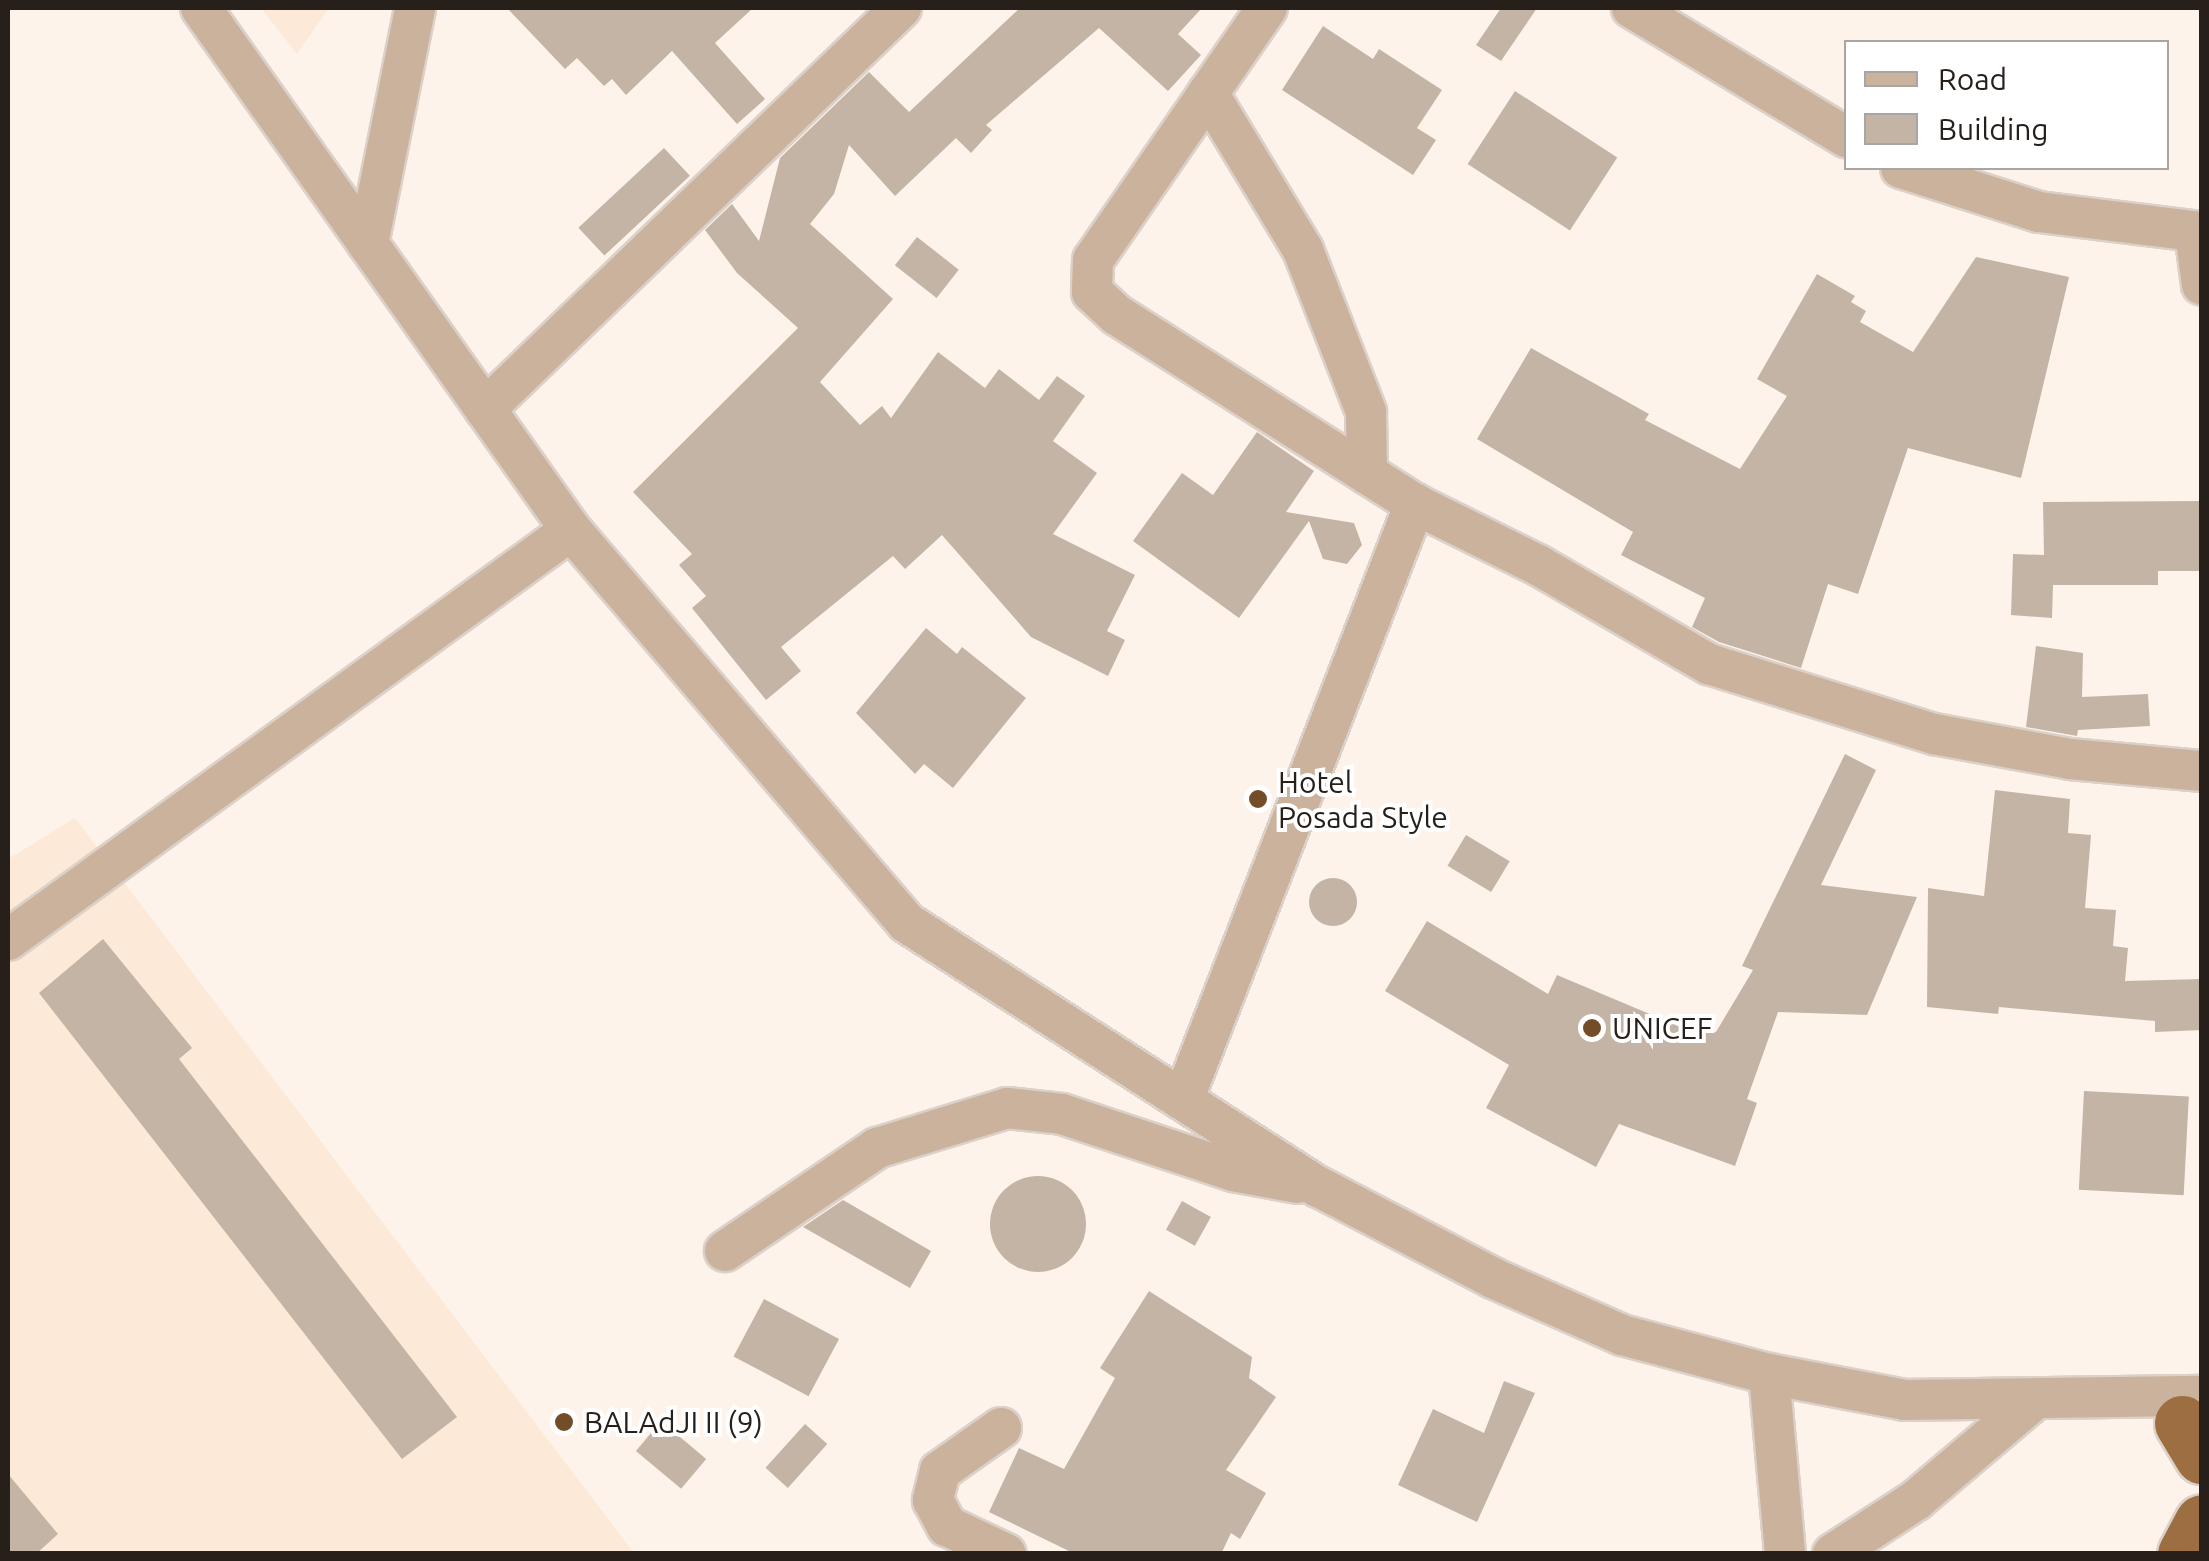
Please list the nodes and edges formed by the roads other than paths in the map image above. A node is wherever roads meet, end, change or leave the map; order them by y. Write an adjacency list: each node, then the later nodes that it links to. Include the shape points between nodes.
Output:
1 (201, 8): 10 (street)
2 (414, 8): 10 (street)
3 (901, 8): 12 (street)
4 (1268, 8): 6 (street)
5 (1632, 8): 7 (street)
6 (1208, 93): 13 (street, via 1303,250 1366,412); 13 (street, via 1092,260 1092,292 1117,315)
7 (1844, 136)
8 (1907, 170): 9 (street, via 2040,212)
9 (2198, 232): 11 (street)
10 (368, 244): 12 (street)
11 (2202, 285)
12 (484, 409): 15 (street)
13 (1367, 474): 14 (street)
14 (1415, 504): 16 (street, via 1538,565 1709,664 1934,734 2070,759); 18 (street)
15 (572, 530): 17 (street); 18 (street, via 907,923)
16 (2202, 771)
17 (8, 940)
18 (1183, 1100): 19 (street)
19 (1319, 1187): 20 (street, via 1233,1171 1062,1114 1006,1108 877,1148); 21 (street, via 1493,1278 1622,1335)
20 (725, 1251)
21 (1769, 1374): 22 (street, via 1905,1400); 28 (street)
22 (2035, 1399): 23 (street, via 2126,1399); 29 (street, via 1916,1500)
23 (2196, 1427)
24 (1001, 1428): 27 (street, via 940,1470 933,1500 947,1526)
25 (2202, 1522): 30 (highway)
26 (2202, 1550): 30 (highway)
27 (1006, 1554)
28 (1785, 1554)
29 (1832, 1554)
30 (2188, 1554)

